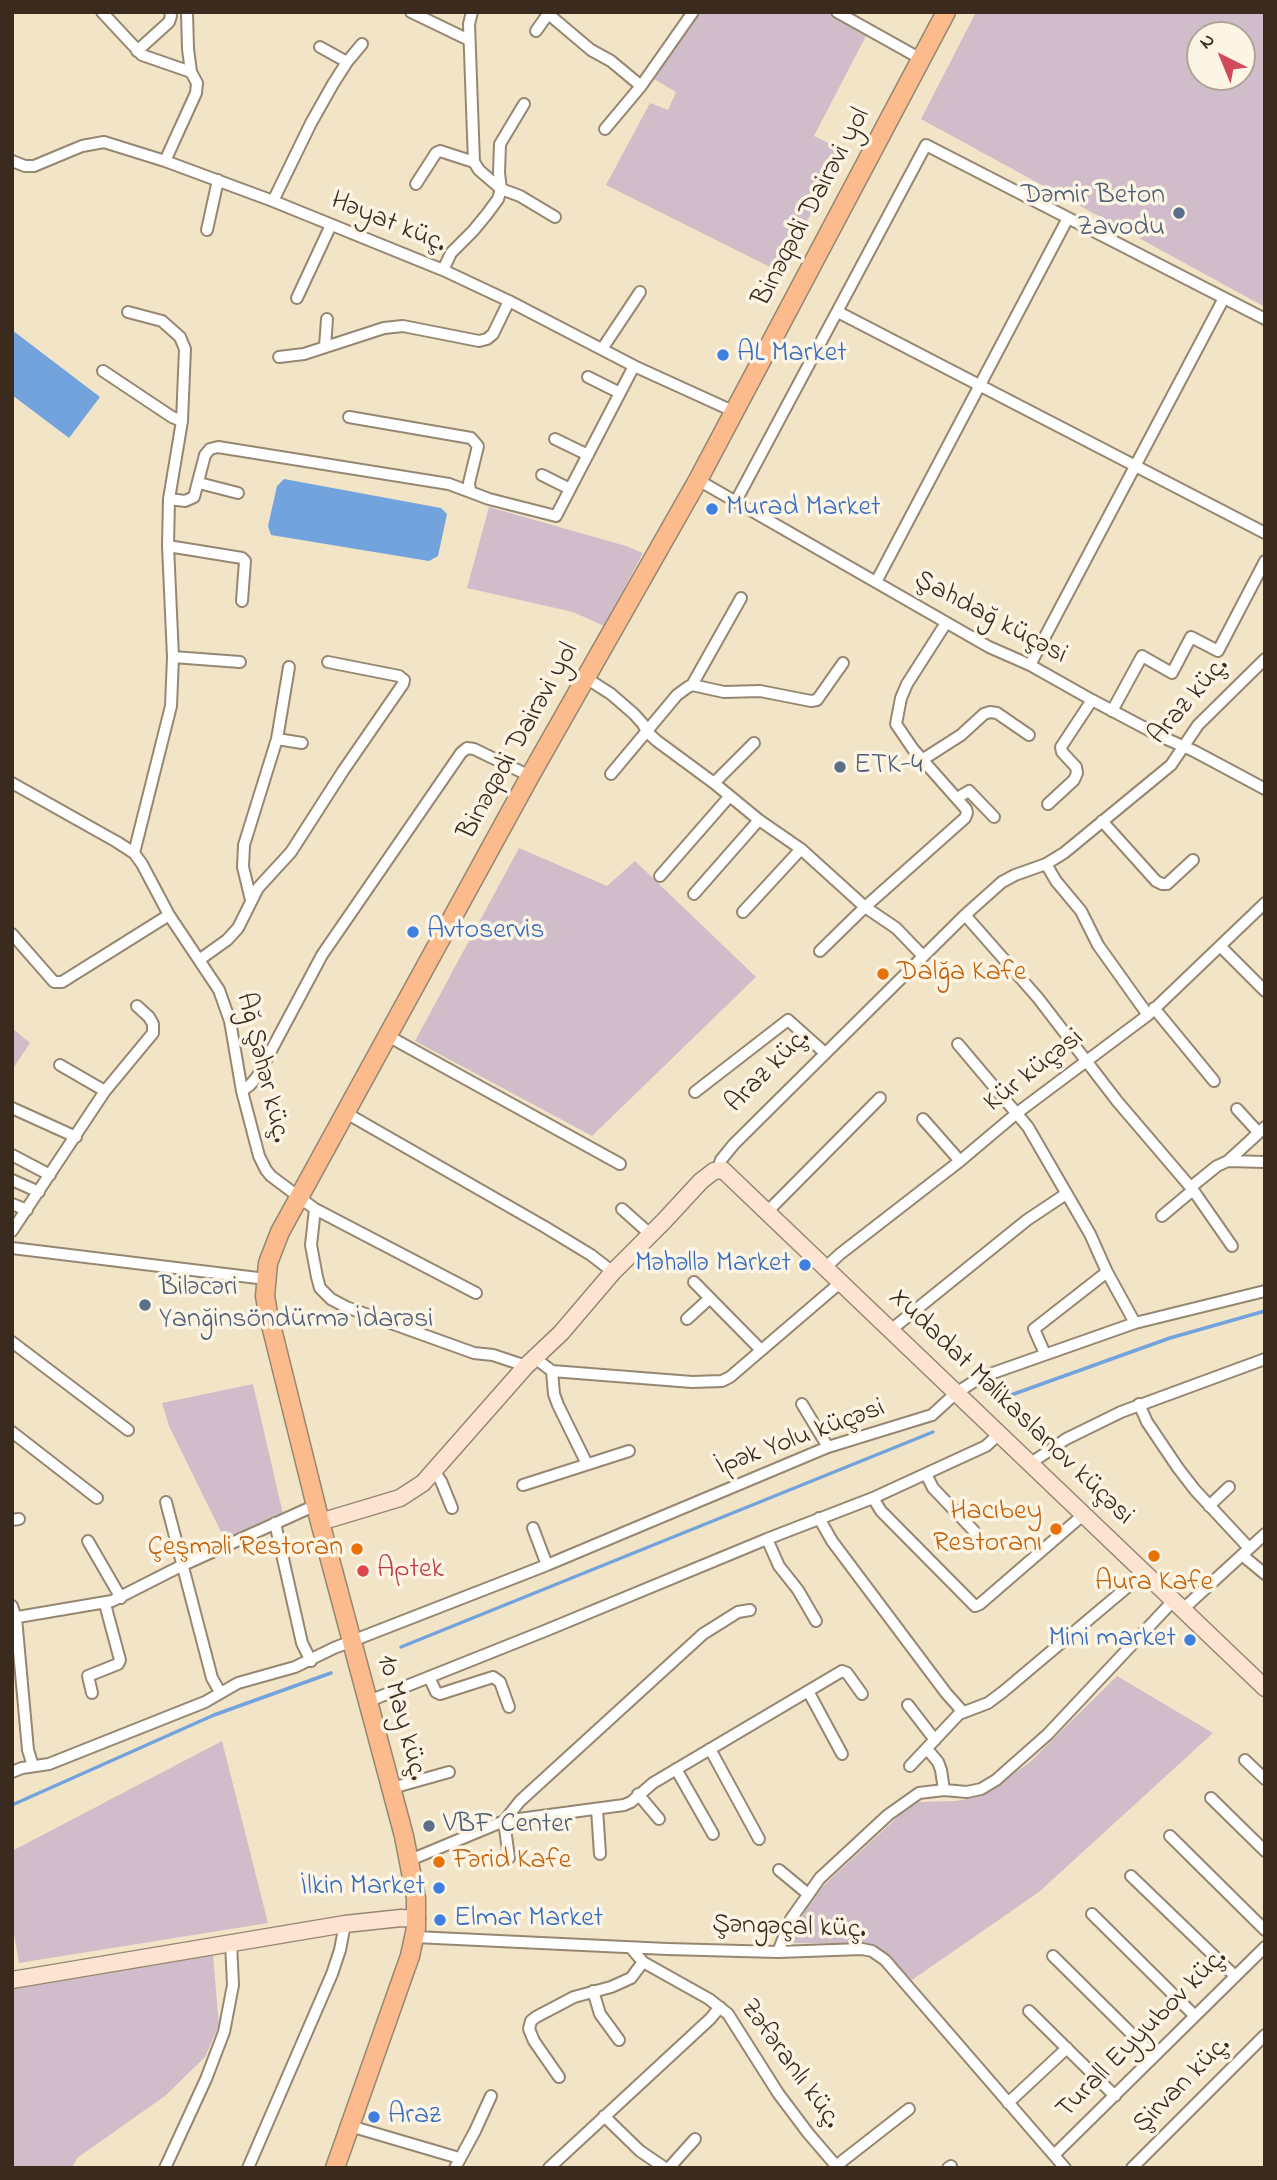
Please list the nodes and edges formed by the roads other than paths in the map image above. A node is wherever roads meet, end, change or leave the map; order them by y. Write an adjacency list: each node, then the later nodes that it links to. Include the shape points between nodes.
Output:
1 (102, 12): 14 (street)
2 (170, 12): 14 (street, via 169,22)
3 (187, 12): 17 (street)
4 (411, 12): 11 (street)
5 (472, 12): 11 (street)
6 (692, 12): 18 (street)
7 (837, 12): 15 (street)
8 (946, 12): 15 (main road, Binəqədi Dairəvi yol)
9 (547, 13): 10 (street); 18 (street)
10 (536, 31)
11 (469, 40): 23 (street)
12 (362, 44): 16 (street)
13 (320, 47): 16 (street)
14 (137, 51): 17 (street)
15 (921, 59): 49 (main road, Binəqədi Dairəvi yol)
16 (347, 62): 27 (street)
17 (191, 72): 22 (street, via 196,93)
18 (641, 86): 20 (street)
19 (524, 104): 26 (street, via 500,144)
20 (605, 129)
21 (12, 161): 22 (street, Həyat küç., via 34,166 82,145 104,142)
22 (166, 161): 24 (street, Həyat küç.)
23 (474, 162): 25 (street, via 440,150); 26 (street)
24 (218, 180): 27 (street, Həyat küç.); 31 (street)
25 (416, 184)
26 (501, 189): 28 (street); 32 (street)
27 (273, 201): 30 (street, Həyat küç.)
28 (555, 217)
29 (1068, 218): 35 (street); 38 (street, via 926,145); 47 (street)
30 (331, 225): 32 (street, Həyat küç.); 34 (street)
31 (207, 230)
32 (443, 270): 36 (street, Həyat küç.)
33 (640, 292): 42 (street)
34 (297, 298)
35 (1224, 298): 39 (street); 54 (street)
36 (509, 302): 41 (street, via 493,334 479,341 403,326); 42 (street, Həyat küç.)
37 (128, 312): 51 (street, via 162,321 183,343)
38 (838, 312): 47 (street); 62 (street)
39 (1265, 318)
40 (327, 319): 41 (street)
41 (325, 347): 43 (street)
42 (602, 349): 44 (street, Həyat küç.)
43 (279, 357)
44 (634, 366): 48 (street); 49 (street, Həyat küç.)
45 (103, 370): 51 (street)
46 (588, 377): 48 (street)
47 (981, 386): 54 (street); 66 (street)
48 (620, 393): 53 (street)
49 (735, 412): 56 (main road, Binəqədi Dairəvi yol)
50 (349, 417): 59 (street, via 471,438 478,446)
51 (182, 422): 61 (street)
52 (555, 439): 53 (street)
53 (588, 455): 58 (street)
54 (1135, 465): 63 (street); 74 (street)
55 (542, 475): 58 (street)
56 (698, 480): 62 (street, Şahdağ küçəsi); 77 (main road, Binəqədi Dairəvi yol)
57 (199, 483): 59 (street, via 205,455 218,447); 60 (street); 61 (street, via 194,498)
58 (570, 489): 59 (street, via 553,517)
59 (470, 491)
60 (239, 493)
61 (169, 499): 64 (street)
62 (736, 501): 66 (street, Şahdağ küçəsi)
63 (1265, 533)
64 (168, 546): 68 (street, via 242,558); 70 (street)
65 (1265, 561): 80 (street, via 1218,651 1191,638 1172,673 1142,656)
66 (876, 582): 69 (street, Şahdağ küçəsi)
67 (741, 598): 78 (street)
68 (242, 601)
69 (946, 623): 74 (street, Şahdağ küçəsi); 87 (street, via 907,684 897,714 896,724)
70 (173, 657): 71 (street); 100 (street, via 171,706)
71 (240, 662)
72 (328, 662): 105 (street, via 399,676 403,684 291,852)
73 (843, 663): 78 (street, via 817,701)
74 (1030, 665): 79 (street, Şahdağ küçəsi)
75 (1263, 665): 86 (street, Araz küç., via 1208,714)
76 (289, 667): 83 (street)
77 (586, 678): 81 (street, via 634,714); 89 (main road, Binəqədi Dairəvi yol)
78 (692, 685): 81 (street, via 677,695)
79 (1093, 700): 80 (street, Şahdağ küçəsi); 95 (street, via 1061,747 1076,767 1074,780)
80 (1112, 711): 86 (street, Şahdağ küçəsi)
81 (647, 732): 88 (street); 91 (street)
82 (1029, 735): 87 (street, via 990,712)
83 (278, 739): 84 (street); 105 (street, via 244,845 243,867)
84 (302, 743)
85 (754, 743): 91 (street)
86 (1183, 746): 92 (street, Şahdağ küçəsi); 98 (street, Araz küç., via 1171,765)
87 (922, 760): 94 (street)
88 (611, 774)
89 (530, 776): 119 (main road, Binəqədi Dairəvi yol); 126 (street, via 474,749 461,753 322,955 257,1077)
90 (12, 783): 100 (street, Ağ Şəhər küç.)
91 (715, 783): 93 (street)
92 (1265, 789)
93 (729, 797): 97 (street); 103 (street)
94 (957, 798): 96 (street, via 969,791); 107 (street, via 966,809 965,818)
95 (1048, 804)
96 (994, 817)
97 (759, 820): 99 (street); 104 (street)
98 (1102, 821): 101 (street, via 1162,884); 102 (street, Araz küç.)
99 (801, 849): 107 (street); 108 (street)
100 (134, 853): 109 (street, Ağ Şəhər küç.)
101 (1193, 860)
102 (1046, 864): 110 (street, Araz küç., via 1002,882); 118 (street, via 1081,911 1098,945)
103 (660, 876)
104 (694, 894)
105 (251, 900): 115 (street, via 238,928)
106 (1265, 903): 112 (street, Kür küçəsi)
107 (865, 907): 113 (street); 114 (street, via 896,928)
108 (743, 912)
109 (169, 915): 111 (street, via 62,982 54,982); 115 (street, Ağ Şəhər küç.)
110 (965, 915): 114 (street, Araz küç.); 122 (street)
111 (12, 934)
112 (1221, 947): 116 (street); 118 (street, Kür küçəsi)
113 (820, 951)
114 (923, 956): 121 (street, Araz küç.)
115 (200, 960): 126 (street, Ağ Şəhər küç., via 225,1003)
116 (1265, 991)
117 (137, 1006): 125 (street, via 149,1017 153,1033)
118 (1151, 1011): 122 (street, Kür küçəsi); 124 (street)
119 (388, 1035): 132 (main road, Binəqədi Dairəvi yol); 140 (street)
120 (958, 1044): 131 (street)
121 (825, 1053): 127 (street, via 788,1020); 141 (street, Araz küç., via 734,1144)
122 (1087, 1061): 131 (street, Kür küçəsi); 144 (street)
123 (60, 1065): 125 (street)
124 (1214, 1081)
125 (105, 1091): 135 (street)
126 (242, 1091): 147 (street, Ağ Şəhər küç., via 266,1170)
127 (695, 1092)
128 (880, 1098): 152 (street)
129 (12, 1108): 135 (street)
130 (1237, 1109): 134 (street)
131 (1017, 1113): 137 (street, Kür küçəsi); 146 (street)
132 (346, 1114): 147 (main road, Binəqədi Dairəvi yol); 159 (street, via 556,1234)
133 (923, 1119): 137 (street)
134 (1261, 1130): 138 (street)
135 (76, 1137): 142 (street)
136 (12, 1155): 142 (street)
137 (960, 1161): 158 (street, Kür küçəsi)
138 (1228, 1161): 139 (street); 144 (street)
139 (1265, 1162)
140 (620, 1164)
141 (718, 1169): 152 (street, Xudadat Məlikaslanov küçəsi, via 726,1171); 155 (street, Araz küç.)
142 (50, 1175): 145 (street)
143 (12, 1180): 145 (street)
144 (1192, 1189): 153 (street); 156 (street)
145 (39, 1192): 151 (street)
146 (1066, 1194): 160 (street); 169 (street)
147 (300, 1196): 149 (street, Ağ Şəhər küç.); 161 (main road, Binəqədi Dairəvi yol, via 273,1247)
148 (12, 1204): 151 (street)
149 (315, 1209): 165 (street, Ağ Şəhər küç.); 174 (street, via 313,1256 320,1288 331,1299 474,1353)
150 (622, 1209): 155 (street)
151 (27, 1210): 154 (street)
152 (768, 1211): 158 (street, Xudadat Məlikaslanov küçəsi)
153 (1162, 1216)
154 (12, 1231)
155 (650, 1234): 159 (street, Araz küç.)
156 (1233, 1246)
157 (12, 1248): 161 (street)
158 (825, 1268): 163 (street, Xudadat Məlikaslanov küçəsi)
159 (613, 1272): 174 (street, Araz küç.)
160 (1107, 1272): 168 (street); 172 (street, via 1034,1329)
161 (266, 1279): 195 (main road, Binəqədi Dairəvi yol, via 268,1312)
162 (694, 1282): 166 (street)
163 (841, 1282): 169 (street, Xudadat Məlikaslanov küçəsi); 171 (street)
164 (1265, 1291): 168 (street, İpək Yolu küçəsi)
165 (476, 1293)
166 (710, 1298): 167 (street); 171 (street)
167 (687, 1319)
168 (1135, 1323): 172 (street, İpək Yolu küçəsi)
169 (892, 1329): 176 (street, Xudadat Məlikaslanov küçəsi)
170 (12, 1342): 179 (street)
171 (761, 1350): 175 (street, via 730,1377 713,1383)
172 (1045, 1354): 176 (street, İpək Yolu küçəsi, via 975,1381)
173 (1265, 1359): 178 (street)
174 (531, 1363): 175 (street); 186 (street, Araz küç.)
175 (552, 1371): 185 (street, via 558,1405)
176 (956, 1394): 181 (street, Xudadat Məlikaslanov küçəsi); 182 (street, İpək Yolu küçəsi, via 932,1415)
177 (802, 1404): 182 (street)
178 (1139, 1404): 184 (street, via 1066,1439); 193 (street, via 1178,1468)
179 (128, 1430)
180 (12, 1432): 190 (street)
181 (999, 1434): 184 (street, Xudadat Məlikaslanov küçəsi); 187 (street, via 986,1446)
182 (828, 1447): 205 (street, İpək Yolu küçəsi)
183 (629, 1451): 185 (street)
184 (1031, 1463): 196 (street, Xudadat Məlikaslanov küçəsi)
185 (587, 1464): 188 (street)
186 (434, 1471): 194 (street); 195 (street, Araz küç., via 400,1498)
187 (926, 1474): 191 (street); 200 (street, via 933,1488)
188 (523, 1485)
189 (1229, 1487): 193 (street)
190 (97, 1498)
191 (873, 1498): 196 (street, via 975,1605); 197 (street)
192 (166, 1502): 206 (street)
193 (1209, 1506): 204 (street)
194 (452, 1508)
195 (318, 1514): 198 (street); 216 (main road, 10 May küç.)
196 (1083, 1515): 207 (street, Xudadat Məlikaslanov küçəsi)
197 (819, 1518): 202 (street); 227 (street)
198 (275, 1523): 206 (street); 217 (street, via 302,1643)
199 (533, 1528): 205 (street)
200 (974, 1531)
201 (1265, 1534): 204 (street)
202 (767, 1539): 215 (street, via 779,1566); 218 (street)
203 (88, 1541): 209 (street)
204 (1245, 1551): 208 (street); 211 (street)
205 (547, 1565): 216 (street, İpək Yolu küçəsi)
206 (181, 1566): 209 (street); 221 (street, via 212,1678)
207 (1144, 1573): 211 (street, Xudadat Məlikaslanov küçəsi); 227 (street, via 1004,1691)
208 (1265, 1574)
209 (121, 1598): 210 (street)
210 (105, 1604): 214 (street); 222 (street, via 120,1660 88,1676)
211 (1178, 1605): 219 (street, Xudadat Məlikaslanov küçəsi); 240 (street, via 1012,1766 981,1789)
212 (12, 1606): 214 (street)
213 (750, 1610): 245 (street, via 730,1616 703,1634 520,1801)
214 (14, 1618): 233 (street)
215 (816, 1621)
216 (353, 1641): 217 (street, İpək Yolu küçəsi); 224 (main road, 10 May küç.)
217 (311, 1661): 221 (street, İpək Yolu küçəsi)
218 (429, 1677): 224 (street); 226 (street, via 440,1695 496,1678)
219 (1265, 1688)
220 (808, 1691): 223 (street, via 842,1671); 229 (street); 231 (street)
221 (220, 1692): 233 (street, İpək Yolu küçəsi, via 73,1755)
222 (92, 1693)
223 (862, 1694)
224 (369, 1701): 239 (main road, 10 May küç.)
225 (908, 1705): 228 (street)
226 (509, 1707)
227 (963, 1712): 228 (street)
228 (935, 1740): 230 (street)
229 (710, 1749): 235 (street); 248 (street)
230 (927, 1749): 234 (street); 240 (street, via 938,1762)
231 (842, 1754)
232 (1245, 1760): 238 (street)
233 (33, 1766): 236 (street, İpək Yolu küçəsi)
234 (910, 1766)
235 (676, 1769): 241 (street); 246 (street)
236 (12, 1772)
237 (449, 1772): 239 (street)
238 (1265, 1779)
239 (392, 1788): 252 (main road, 10 May küç.)
240 (944, 1790): 255 (street, via 910,1798 838,1860)
241 (638, 1794): 243 (street, via 624,1805); 244 (street)
242 (1211, 1798): 249 (street)
243 (597, 1809): 245 (street); 250 (street)
244 (659, 1819)
245 (504, 1821): 251 (street); 252 (street)
246 (713, 1834)
247 (1170, 1836): 259 (street)
248 (760, 1839)
249 (1265, 1851)
250 (600, 1854)
251 (509, 1858)
252 (410, 1860): 258 (main road, 10 May küç.)
253 (779, 1870): 255 (street)
254 (1131, 1876): 266 (street)
255 (808, 1894): 263 (street, via 790,1919)
256 (1092, 1914): 271 (street)
257 (345, 1924): 258 (street, via 401,1918); 260 (street); 290 (street, via 332,1974)
258 (416, 1928): 262 (street, Şəngəçal küç.); 284 (main road, 10 May küç., via 411,1956)
259 (1265, 1930)
260 (231, 1942): 267 (street); 289 (street, via 233,1985 224,2032)
261 (1265, 1947): 266 (street, Turall Eyyubov küç.)
262 (631, 1948): 263 (street, Şəngəçal küç.); 265 (street, Zəfəranlı küç.)
263 (778, 1952): 281 (street, Şəngəçal küç., via 862,1949 878,1954)
264 (1053, 1956): 277 (street)
265 (643, 1962): 268 (street, via 631,1978); 269 (street, Zəfəranlı küç.)
266 (1234, 1976): 271 (street, Turall Eyyubov küç.)
267 (12, 1980)
268 (593, 1991): 273 (street, via 600,2014); 278 (street, via 531,2021 534,2041)
269 (720, 2007): 283 (street); 288 (street, Zəfəranlı küç., via 734,2021 791,2111)
270 (1029, 2011): 275 (street)
271 (1195, 2016): 277 (street, Turall Eyyubov küç.)
272 (1265, 2035): 274 (street, Şirvan küç.)
273 (619, 2040)
274 (1256, 2045): 276 (street); 295 (street, Şirvan küç.)
275 (1067, 2048): 280 (street); 281 (street)
276 (1265, 2054)
277 (1154, 2056): 280 (street, Turall Eyyubov küç.)
278 (559, 2077)
279 (491, 2096): 287 (street)
280 (1115, 2096): 286 (street, Turall Eyyubov küç.)
281 (1008, 2103): 286 (street, Şəngəçal küç.)
282 (909, 2109): 288 (street)
283 (604, 2116): 292 (street); 293 (street, via 640,2151)
284 (350, 2126): 287 (street); 291 (main road, 10 May küç.)
285 (695, 2139): 293 (street)
286 (1054, 2155): 294 (street, Şəngəçal küç.)
287 (457, 2163)
288 (837, 2167)
289 (165, 2168)
290 (248, 2168)
291 (334, 2168)
292 (549, 2168)
293 (667, 2168)
294 (1065, 2168)
295 (1132, 2168)

